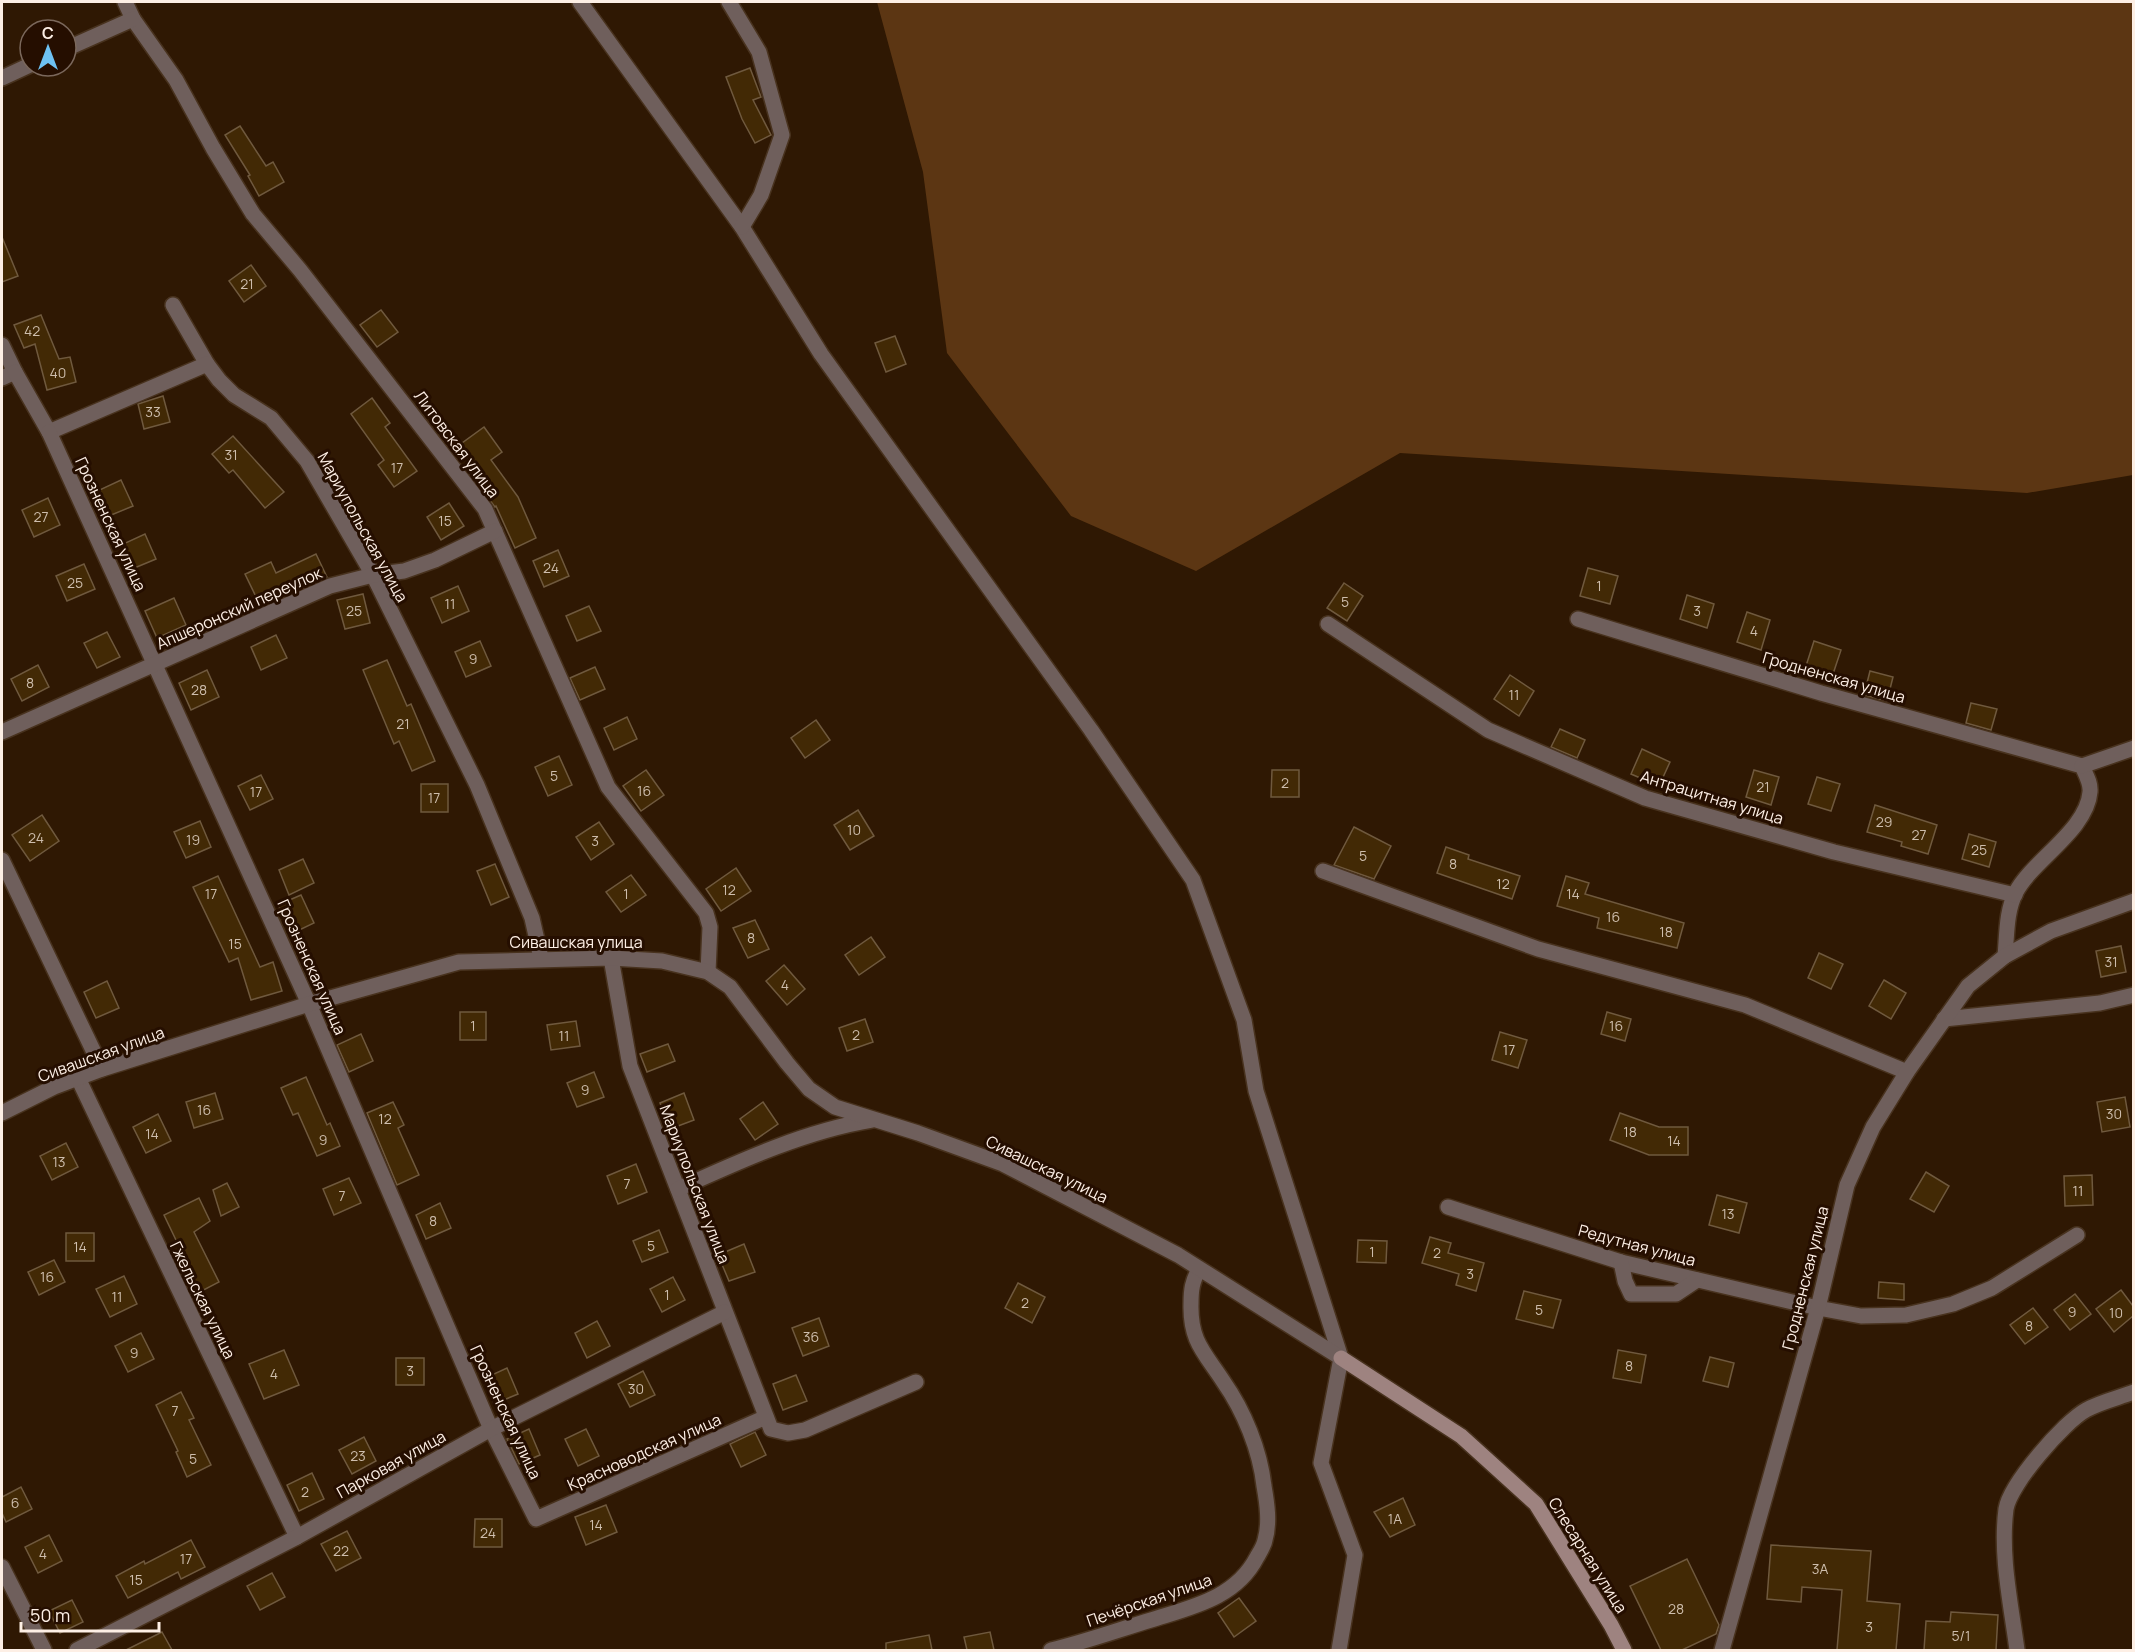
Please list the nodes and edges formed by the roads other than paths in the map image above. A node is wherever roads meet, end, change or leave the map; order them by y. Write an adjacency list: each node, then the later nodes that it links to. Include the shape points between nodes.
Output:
1 (125, 2): 4 (street, Литовская улица)
2 (580, 2): 8 (street)
3 (729, 2): 8 (street, via 759,52 782,135 761,195)
4 (133, 19): 5 (street); 14 (street, Литовская улица, via 176,80 253,214 485,509)
5 (78, 44)
6 (18, 71): 7 (street)
7 (2, 78)
8 (742, 227): 46 (street, via 821,354 1091,730 1193,880 1244,1020 1256,1091)
9 (173, 305): 11 (street, Мариупольская улица)
10 (2, 345): 12 (street)
11 (207, 364): 13 (street); 15 (street, Мариупольская улица, via 234,395 271,418 307,461)
12 (8, 375): 13 (street)
13 (49, 432): 18 (street, Грозненская улица)
14 (495, 531): 15 (street, Апшеронский переулок, via 435,560 404,571); 29 (street, Литовская улица, via 608,787 706,913 710,927)
15 (373, 575): 18 (street, Апшеронский переулок, via 330,586); 28 (street, Мариупольская улица, via 477,785 532,918)
16 (1578, 619): 21 (street, Гродненская улица)
17 (1328, 624): 24 (street, Антрацитная улица, via 1488,730 1645,798 1834,852)
18 (156, 665): 19 (street, Апшеронский переулок); 31 (street, Грозненская улица)
19 (2, 732)
20 (2133, 748): 21 (street)
21 (2082, 766): 24 (street, via 2090,793 2085,810 2064,839 2024,879)
22 (2, 860): 33 (street)
23 (1323, 871): 34 (street, via 1538,949 1745,1005)
24 (2014, 896): 26 (street)
25 (2133, 901): 26 (street, Гродненская улица, via 2051,931)
26 (2005, 956): 32 (street, Гродненская улица, via 1968,986)
27 (611, 957): 28 (street, Сивашская улица); 29 (street, Сивашская улица, via 662,961); 38 (street, Мариупольская улица, via 630,1066)
28 (542, 958): 31 (street, Сивашская улица, via 459,962)
29 (708, 972): 37 (street, Сивашская улица, via 730,987 809,1089 834,1107)
30 (2133, 995): 32 (street, via 2100,1003)
31 (309, 1005): 33 (street, Сивашская улица); 50 (street, Грозненская улица)
32 (1944, 1019): 34 (street, Гродненская улица)
33 (102, 1069): 35 (street, Сивашская улица)
34 (1907, 1072): 44 (street, Гродненская улица, via 1873,1127 1846,1185)
35 (78, 1078): 36 (street, Сивашская улица); 52 (street, Гжельская улица)
36 (2, 1113)
37 (872, 1120): 38 (street, via 840,1125); 42 (street, Сивашская улица, via 1003,1164)
38 (678, 1189): 45 (street, Мариупольская улица)
39 (1448, 1207): 41 (street, Редутная улица)
40 (2077, 1235): 44 (street, Редутная улица, via 1992,1288 1953,1304 1906,1315 1861,1316)
41 (1621, 1262): 43 (street, Редутная улица); 43 (street, via 1631,1294 1676,1294)
42 (1199, 1269): 46 (street, Сивашская улица); 54 (street, Печёрская улица, via 1191,1284 1190,1322 1202,1351 1244,1419 1262,1468 1268,1514 1265,1540 1241,1580 1222,1595)
43 (1698, 1280): 44 (street, Редутная улица)
44 (1818, 1308): 60 (street, Гродненская улица)
45 (725, 1312): 49 (street, Мариупольская улица); 50 (street, Парковая улица)
46 (1341, 1358): 58 (street, via 1321,1463 1355,1555); 59 (main road, Слесарная улица, via 1461,1436 1536,1504)
47 (916, 1383): 49 (street, via 805,1430 788,1433 771,1429)
48 (2133, 1392): 61 (street, via 2086,1410 2051,1440 2026,1471 2007,1506 2004,1551)
49 (766, 1418): 51 (street, Красноводская улица)
50 (490, 1429): 51 (street, Грозненская улица); 52 (street, Парковая улица)
51 (536, 1519)
52 (297, 1537): 56 (street, Парковая улица)
53 (2, 1567): 55 (street)
54 (1071, 1648): 57 (street, Печёрская улица)
55 (44, 1650)
56 (77, 1650)
57 (1051, 1650)
58 (1339, 1650)
59 (1624, 1650)
60 (1722, 1650)
61 (2017, 1650)

